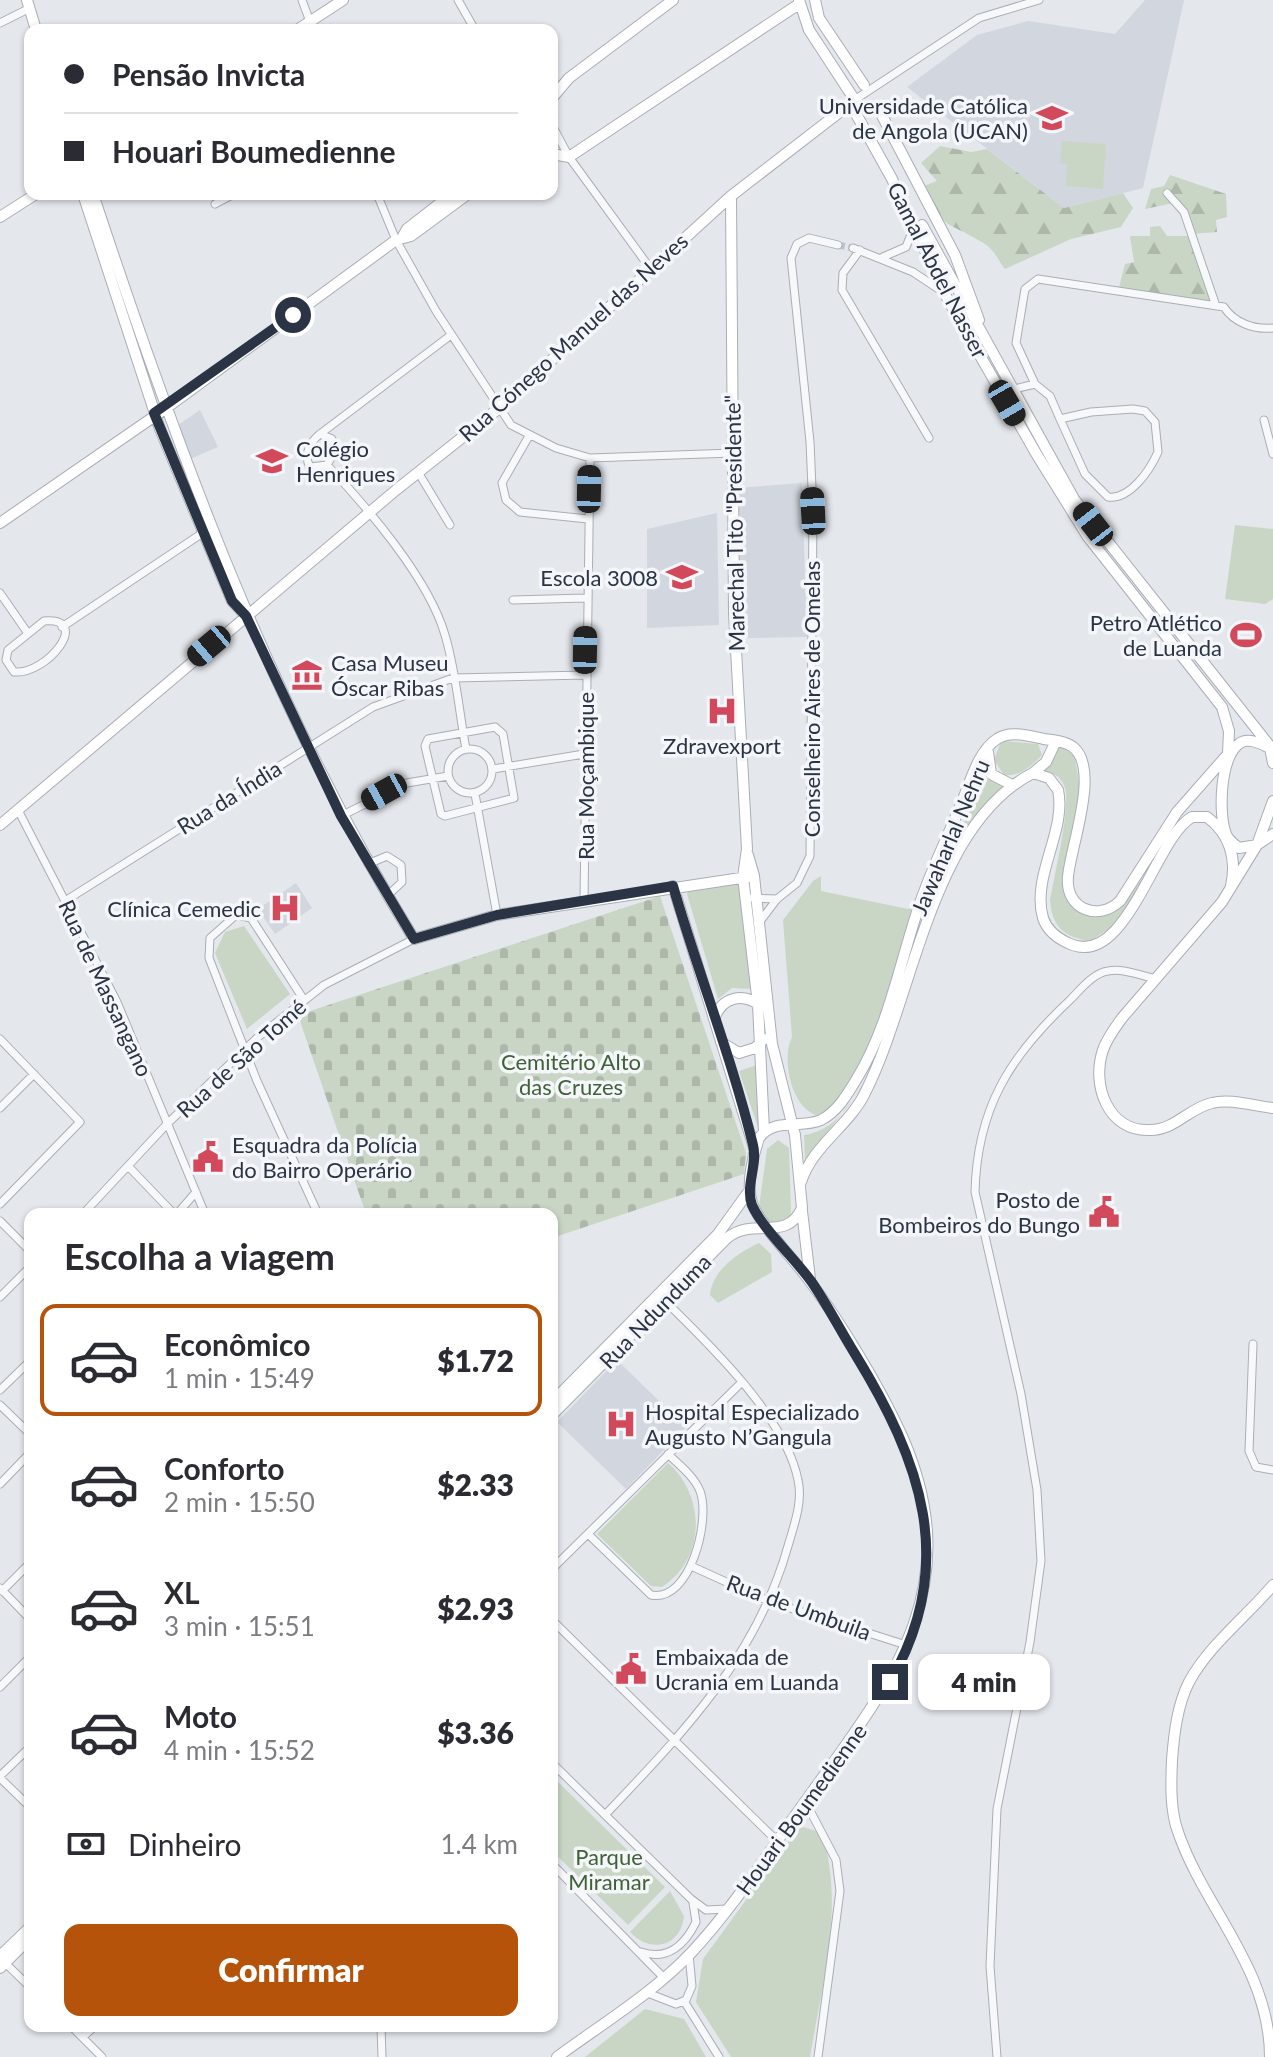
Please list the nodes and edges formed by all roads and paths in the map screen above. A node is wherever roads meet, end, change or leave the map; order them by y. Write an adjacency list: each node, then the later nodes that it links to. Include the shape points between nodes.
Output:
1 (302, 0): 13 (street)
2 (343, 0): 14 (main road)
3 (458, 0): 15 (street)
4 (657, 0): 10 (main road)
5 (673, 0): 10 (main road)
6 (815, 0): 16 (main road, via 819,18)
7 (1039, 0): 18 (street, via 979,18)
8 (799, 2): 18 (main road, Gamal Abdel Nasser, via 809,30); 22 (main road)
9 (29, 4): 11 (street); 12 (main road)
10 (652, 16): 17 (main road)
11 (0, 23)
12 (34, 24)
13 (311, 24)
14 (314, 24)
15 (472, 24)
16 (864, 85)
17 (558, 90)
18 (853, 101): 24 (main road, Rua Cónego Manuel das Neves); 34 (main road, Gamal Abdel Nasser); 44 (main road, Gamal Abdel Nasser)
19 (877, 106): 44 (main road, Gamal Abdel Nasser, via 955,255)
20 (558, 136): 22 (street)
21 (558, 155): 22 (main road)
22 (569, 157): 38 (street)
23 (1167, 193): 41 (street, via 1184,212)
24 (731, 196): 38 (main road, Rua Cónego Manuel das Neves); 54 (main road, Marechal Tito "Presidente")
25 (27, 200): 33 (main road)
26 (85, 200): 39 (main road)
27 (95, 200): 39 (main road)
28 (223, 200): 32 (street)
29 (380, 200): 35 (street)
30 (444, 200): 35 (main road)
31 (460, 200): 35 (main road, via 411,236)
32 (215, 204)
33 (0, 217)
34 (914, 224): 37 (street, via 906,247); 40 (main road, Gamal Abdel Nasser)
35 (399, 238): 43 (street); 48 (main road)
36 (838, 245): 104 (street, Conselheiro Aires de Omelas, via 809,238 797,244 791,258 813,511 810,856 797,883)
37 (881, 257): 40 (street, via 924,277); 53 (street, via 857,249 843,273 842,290)
38 (650, 268): 47 (main road, Rua Cónego Manuel das Neves)
39 (119, 288): 48 (main road)
40 (947, 298): 81 (main road, Gamal Abdel Nasser, via 1088,537 1222,707 1228,720)
41 (1216, 306): 42 (street, via 1259,330); 45 (street, via 1032,281 1025,289 1016,343)
42 (1273, 328)
43 (451, 335): 47 (street); 51 (street)
44 (988, 344): 46 (main road, Gamal Abdel Nasser)
45 (1035, 384): 46 (street); 49 (street, via 1050,396)
46 (1014, 389): 77 (main road, Gamal Abdel Nasser, via 1074,499)
47 (498, 409): 52 (street); 58 (main road, Rua Cónego Manuel das Neves)
48 (160, 411): 61 (main road); 63 (main road)
49 (1060, 419): 49 (street, via 1091,412 1145,411 1155,422 1158,452 1131,489 1108,497 1085,474)
50 (1264, 420): 55 (street)
51 (320, 434): 57 (street, via 335,443); 57 (street, via 309,446 307,463 315,469)
52 (529, 436): 56 (street); 60 (street, via 502,483 506,500 528,514)
53 (929, 438)
54 (733, 453): 56 (street); 99 (main road, Marechal Tito "Presidente", via 734,613)
55 (1273, 454)
56 (590, 458): 60 (street, Rua Moçambique)
57 (327, 465): 59 (street)
58 (418, 472): 59 (main road, Rua Cónego Manuel das Neves); 62 (street)
59 (371, 511): 67 (main road, Rua Cónego Manuel das Neves); 73 (street, via 445,633)
60 (588, 519): 65 (street, Rua Moçambique)
61 (0, 523)
62 (450, 525)
63 (207, 530): 67 (main road); 68 (street)
64 (0, 593): 69 (street)
65 (585, 598): 66 (street); 72 (street, Rua Moçambique)
66 (513, 600)
67 (246, 616): 78 (main road); 92 (main road, Rua Cónego Manuel das Neves)
68 (62, 627): 69 (street, via 44,621); 70 (street, via 63,647 29,671 14,672)
69 (27, 632): 70 (street, via 8,650)
70 (8, 666): 71 (street)
71 (0, 672)
72 (585, 675): 73 (street, Rua da Índia); 80 (street, Rua Moçambique)
73 (453, 678): 74 (street); 78 (street, Rua da Índia, via 373,707)
74 (463, 731): 79 (street); 83 (street, via 500,729); 87 (street, via 428,739)
75 (1056, 741): 76 (main road, Jawaharlal Nehru, via 1011,734); 81 (main road, via 1072,747 1082,764 1082,811 1068,889 1081,908 1094,912 1120,901 1177,812); 85 (main road, via 1046,762)
76 (989, 746): 88 (main road, via 991,774); 123 (main road, Jawaharlal Nehru, via 932,870 863,1068 835,1110 811,1123)
77 (1272, 746): 81 (main road, via 1250,740); 82 (main road)
78 (309, 747): 93 (main road); 105 (street, Rua da Índia)
79 (466, 749): 84 (street, via 486,756); 86 (street, via 453,756)
80 (584, 754): 83 (street); 106 (street, Rua Moçambique)
81 (1228, 754): 96 (main road, Gamal Abdel Nasser, via 1222,791)
82 (1273, 763)
83 (510, 766): 84 (street); 91 (street, via 514,798)
84 (493, 769): 89 (street, via 486,788)
85 (1033, 773): 88 (main road, Jawaharlal Nehru); 96 (main road, via 1054,783 1059,797 1041,895 1044,919 1051,931 1074,946 1098,944 1120,925 1187,820 1207,817)
86 (448, 776): 87 (street); 89 (street, via 461,792)
87 (432, 779): 91 (street, via 441,814); 93 (street, via 407,783)
88 (1012, 785): 128 (main road, Jawaharlal Nehru, via 975,826 955,859 876,1073 861,1101 814,1154)
89 (475, 794): 91 (street)
90 (1273, 801): 97 (main road)
91 (477, 809): 107 (street)
92 (18, 810): 94 (main road, Rua Cónego Manuel das Neves); 105 (street, Rua de Massangano)
93 (341, 816): 98 (main road)
94 (0, 825)
95 (1273, 834): 97 (main road)
96 (1226, 835): 97 (main road, via 1239,848); 101 (main road, Gamal Abdel Nasser)
97 (1257, 845): 101 (main road)
98 (368, 864): 102 (main road); 102 (street, via 387,856 401,865 402,882)
99 (749, 876): 100 (main road, Rua de São Tomé); 103 (main road, Marechal Tito "Presidente")
100 (673, 886): 106 (main road, Rua de São Tomé); 114 (main road)
101 (1231, 886): 110 (main road)
102 (387, 896): 109 (main road)
103 (751, 898): 104 (street); 108 (main road, Marechal Tito "Presidente")
104 (777, 899): 108 (street)
105 (65, 901): 124 (street, Rua de Massangano, via 117,1002)
106 (584, 901): 107 (main road, Rua de São Tomé)
107 (497, 915): 109 (main road, Rua de São Tomé)
108 (754, 924): 112 (main road, Marechal Tito "Presidente"); 113 (main road, Marechal Tito "Presidente")
109 (414, 939): 111 (street, Rua de São Tomé, via 353,967)
110 (1157, 979): 122 (main road, via 1109,1036 1099,1066 1101,1092 1114,1117 1143,1130 1166,1128 1211,1103); 198 (street, via 1120,971 1100,973 1062,1007 1022,1050 996,1093 985,1115 976,1160 975,1192 1037,1490 1041,1561 997,1809 990,1966)
111 (304, 1000): 119 (street, Rua de São Tomé); 119 (street, via 251,918 236,915 222,924 210,938 209,958)
112 (758, 1004): 113 (main road); 114 (main road, via 734,998 719,1008); 118 (main road, Marechal Tito "Presidente")
113 (768, 1012): 115 (main road, Marechal Tito "Presidente")
114 (714, 1020): 117 (main road)
115 (771, 1030): 118 (main road); 123 (main road, Marechal Tito "Presidente")
116 (0, 1039): 120 (street)
117 (720, 1040): 118 (main road, via 723,1047 739,1053); 126 (main road)
118 (761, 1043): 125 (main road, Marechal Tito "Presidente")
119 (245, 1050): 124 (street, Rua de São Tomé); 136 (street)
120 (34, 1074): 121 (street); 131 (street, via 80,1122)
121 (0, 1108)
122 (1273, 1108)
123 (792, 1122): 125 (main road, Jawaharlal Nehru); 128 (main road, Marechal Tito "Presidente")
124 (167, 1124): 127 (street, Rua de São Tomé); 130 (street, Rua de Massangano)
125 (764, 1131): 126 (main road)
126 (755, 1152): 129 (main road)
127 (129, 1167): 132 (street, Rua de São Tomé); 133 (street)
128 (801, 1182): 137 (main road, Marechal Tito "Presidente")
129 (750, 1189): 139 (main road, Houari Boumedienne, via 758,1218); 149 (main road, Rua Ndunduma, via 725,1225)
130 (196, 1192): 134 (street); 135 (street, Rua de Massangano)
131 (0, 1204)
132 (89, 1208)
133 (169, 1208)
134 (181, 1208)
135 (203, 1208)
136 (315, 1208)
137 (802, 1208): 139 (main road, Rua Ndunduma, via 789,1225); 142 (main road, Marechal Tito "Presidente")
138 (0, 1221): 140 (street)
139 (769, 1227): 142 (main road, Houari Boumedienne); 144 (main road, Rua Ndunduma, via 737,1230)
140 (24, 1245)
141 (24, 1273): 143 (street)
142 (810, 1281): 166 (main road, Houari Boumedienne, via 888,1408 913,1465 925,1522 926,1567)
143 (0, 1297)
144 (665, 1301): 147 (street); 151 (main road, Rua Ndunduma)
145 (1253, 1344): 155 (street, via 1249,1451 1256,1467)
146 (24, 1367): 148 (street)
147 (742, 1382): 153 (street); 163 (street, via 777,1432 798,1477 797,1513)
148 (0, 1390)
149 (558, 1396)
150 (0, 1405): 152 (street)
151 (558, 1409)
152 (24, 1428)
153 (668, 1454): 157 (street); 159 (street, via 695,1481 704,1505)
154 (24, 1459): 156 (street)
155 (1273, 1470)
156 (0, 1484)
157 (588, 1534): 158 (street); 159 (street, via 651,1595 669,1593)
158 (558, 1563)
159 (691, 1566): 163 (street, Rua de Umbuila)
160 (24, 1569): 162 (street)
161 (1273, 1585): 199 (main road, via 1189,1683 1173,1739 1171,1792 1176,1829 1227,1923 1258,1996)
162 (1, 1590): 164 (street)
163 (768, 1601): 166 (street, Rua de Umbuila); 169 (street, via 730,1674)
164 (24, 1613)
165 (558, 1626): 169 (street)
166 (908, 1645): 174 (main road, Houari Boumedienne, via 877,1702)
167 (24, 1663): 168 (street)
168 (0, 1687)
169 (673, 1742): 175 (street); 176 (street)
170 (24, 1753): 172 (street)
171 (558, 1769): 175 (street)
172 (0, 1777): 173 (street)
173 (24, 1801)
174 (805, 1801): 176 (main road, Houari Boumedienne); 197 (street, via 836,1860 840,1891)
175 (605, 1815): 178 (street)
176 (777, 1841): 179 (main road, Houari Boumedienne)
177 (559, 1871): 182 (street)
178 (691, 1899): 179 (street, via 718,1912); 182 (street, via 696,1922 685,1941 664,1955)
179 (732, 1905): 183 (main road, Houari Boumedienne)
180 (24, 1934): 184 (main road)
181 (24, 1943): 184 (main road)
182 (639, 1952): 185 (street)
183 (689, 1954): 185 (main road, Houari Boumedienne); 188 (street, via 692,1986)
184 (1, 1961): 186 (street)
185 (664, 1978): 187 (main road, Houari Boumedienne)
186 (24, 1982)
187 (645, 1992): 188 (street, via 671,2003); 195 (main road, Houari Boumedienne)
188 (684, 2001): 196 (street)
189 (78, 2032): 192 (street)
190 (88, 2032): 192 (street)
191 (381, 2032): 194 (street)
192 (83, 2037): 193 (street)
193 (102, 2057)
194 (382, 2057)
195 (557, 2057)
196 (719, 2057)
197 (818, 2057)
198 (997, 2057)
199 (1270, 2057)

